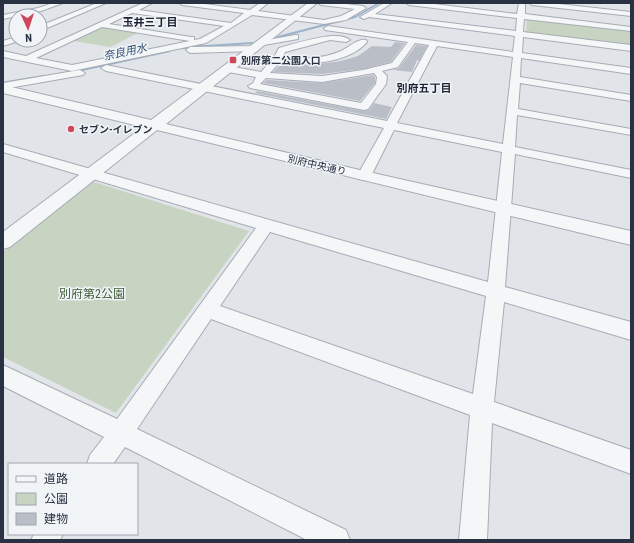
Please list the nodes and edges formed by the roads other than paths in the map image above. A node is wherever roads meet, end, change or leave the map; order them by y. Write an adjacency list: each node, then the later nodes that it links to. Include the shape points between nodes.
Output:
1 (60, 3): 19 (street)
2 (149, 3): 14 (street)
3 (182, 3): 15 (street)
4 (265, 3): 15 (street)
5 (313, 3): 20 (street)
6 (320, 3): 12 (street)
7 (389, 3): 17 (street)
8 (409, 3): 18 (street)
9 (522, 3): 18 (street)
10 (532, 3): 16 (street)
11 (104, 4): 21 (street)
12 (349, 5): 20 (street, via 363,8 343,18 324,22)
13 (122, 7): 14 (street)
14 (134, 10): 22 (street); 23 (street)
15 (252, 12): 20 (street); 23 (street)
16 (631, 14)
17 (367, 15): 27 (street); 28 (street, via 350,23 324,29)
18 (522, 16): 24 (street); 27 (street)
19 (4, 17)
20 (294, 18): 31 (street)
21 (50, 25): 25 (street)
22 (102, 25): 25 (street); 29 (street)
23 (232, 25): 29 (street)
24 (631, 29)
25 (89, 30): 35 (street)
26 (306, 34): 31 (street)
27 (520, 34): 32 (street); 34 (street)
28 (413, 40): 30 (street); 39 (street, via 403,48 395,64)
29 (203, 41): 35 (street, via 72,68)
30 (434, 43): 34 (street); 50 (street)
31 (257, 46): 37 (street, via 233,50 192,49); 38 (street)
32 (631, 48)
33 (3, 54): 35 (street)
34 (518, 55): 40 (street); 42 (street)
35 (26, 59)
36 (276, 61): 36 (street, via 322,60 352,51 367,43 330,38 282,50); 41 (street)
37 (106, 68): 43 (street); 45 (street)
38 (228, 69): 41 (street); 45 (street)
39 (376, 70): 41 (street, via 322,79); 44 (street, via 382,76 381,84 364,107)
40 (631, 71)
41 (264, 76): 44 (street)
42 (516, 79): 48 (street); 49 (street)
43 (3, 86)
44 (253, 86): 47 (street)
45 (202, 88): 47 (street); 51 (street)
46 (3, 89): 51 (street, 別府中央通り)
47 (242, 96): 50 (street)
48 (631, 98)
49 (513, 111): 52 (street); 54 (street)
50 (391, 125): 54 (street); 57 (street)
51 (154, 126): 55 (street); 57 (street, 別府中央通り)
52 (631, 132)
53 (3, 148): 55 (street)
54 (509, 149): 56 (street); 58 (street)
55 (92, 174): 59 (street); 60 (street)
56 (631, 174)
57 (364, 176): 58 (street, 別府中央通り)
58 (503, 207): 61 (street, 別府中央通り); 62 (street)
59 (266, 225): 62 (street); 63 (street)
60 (6, 236)
61 (631, 238)
62 (496, 292): 64 (street); 66 (street)
63 (207, 309): 66 (street); 67 (street)
64 (631, 331)
65 (3, 375): 67 (street)
66 (482, 408): 68 (street); 71 (street)
67 (120, 433): 69 (street); 70 (street)
68 (631, 462)
69 (99, 463)
70 (336, 540)
71 (473, 540)

